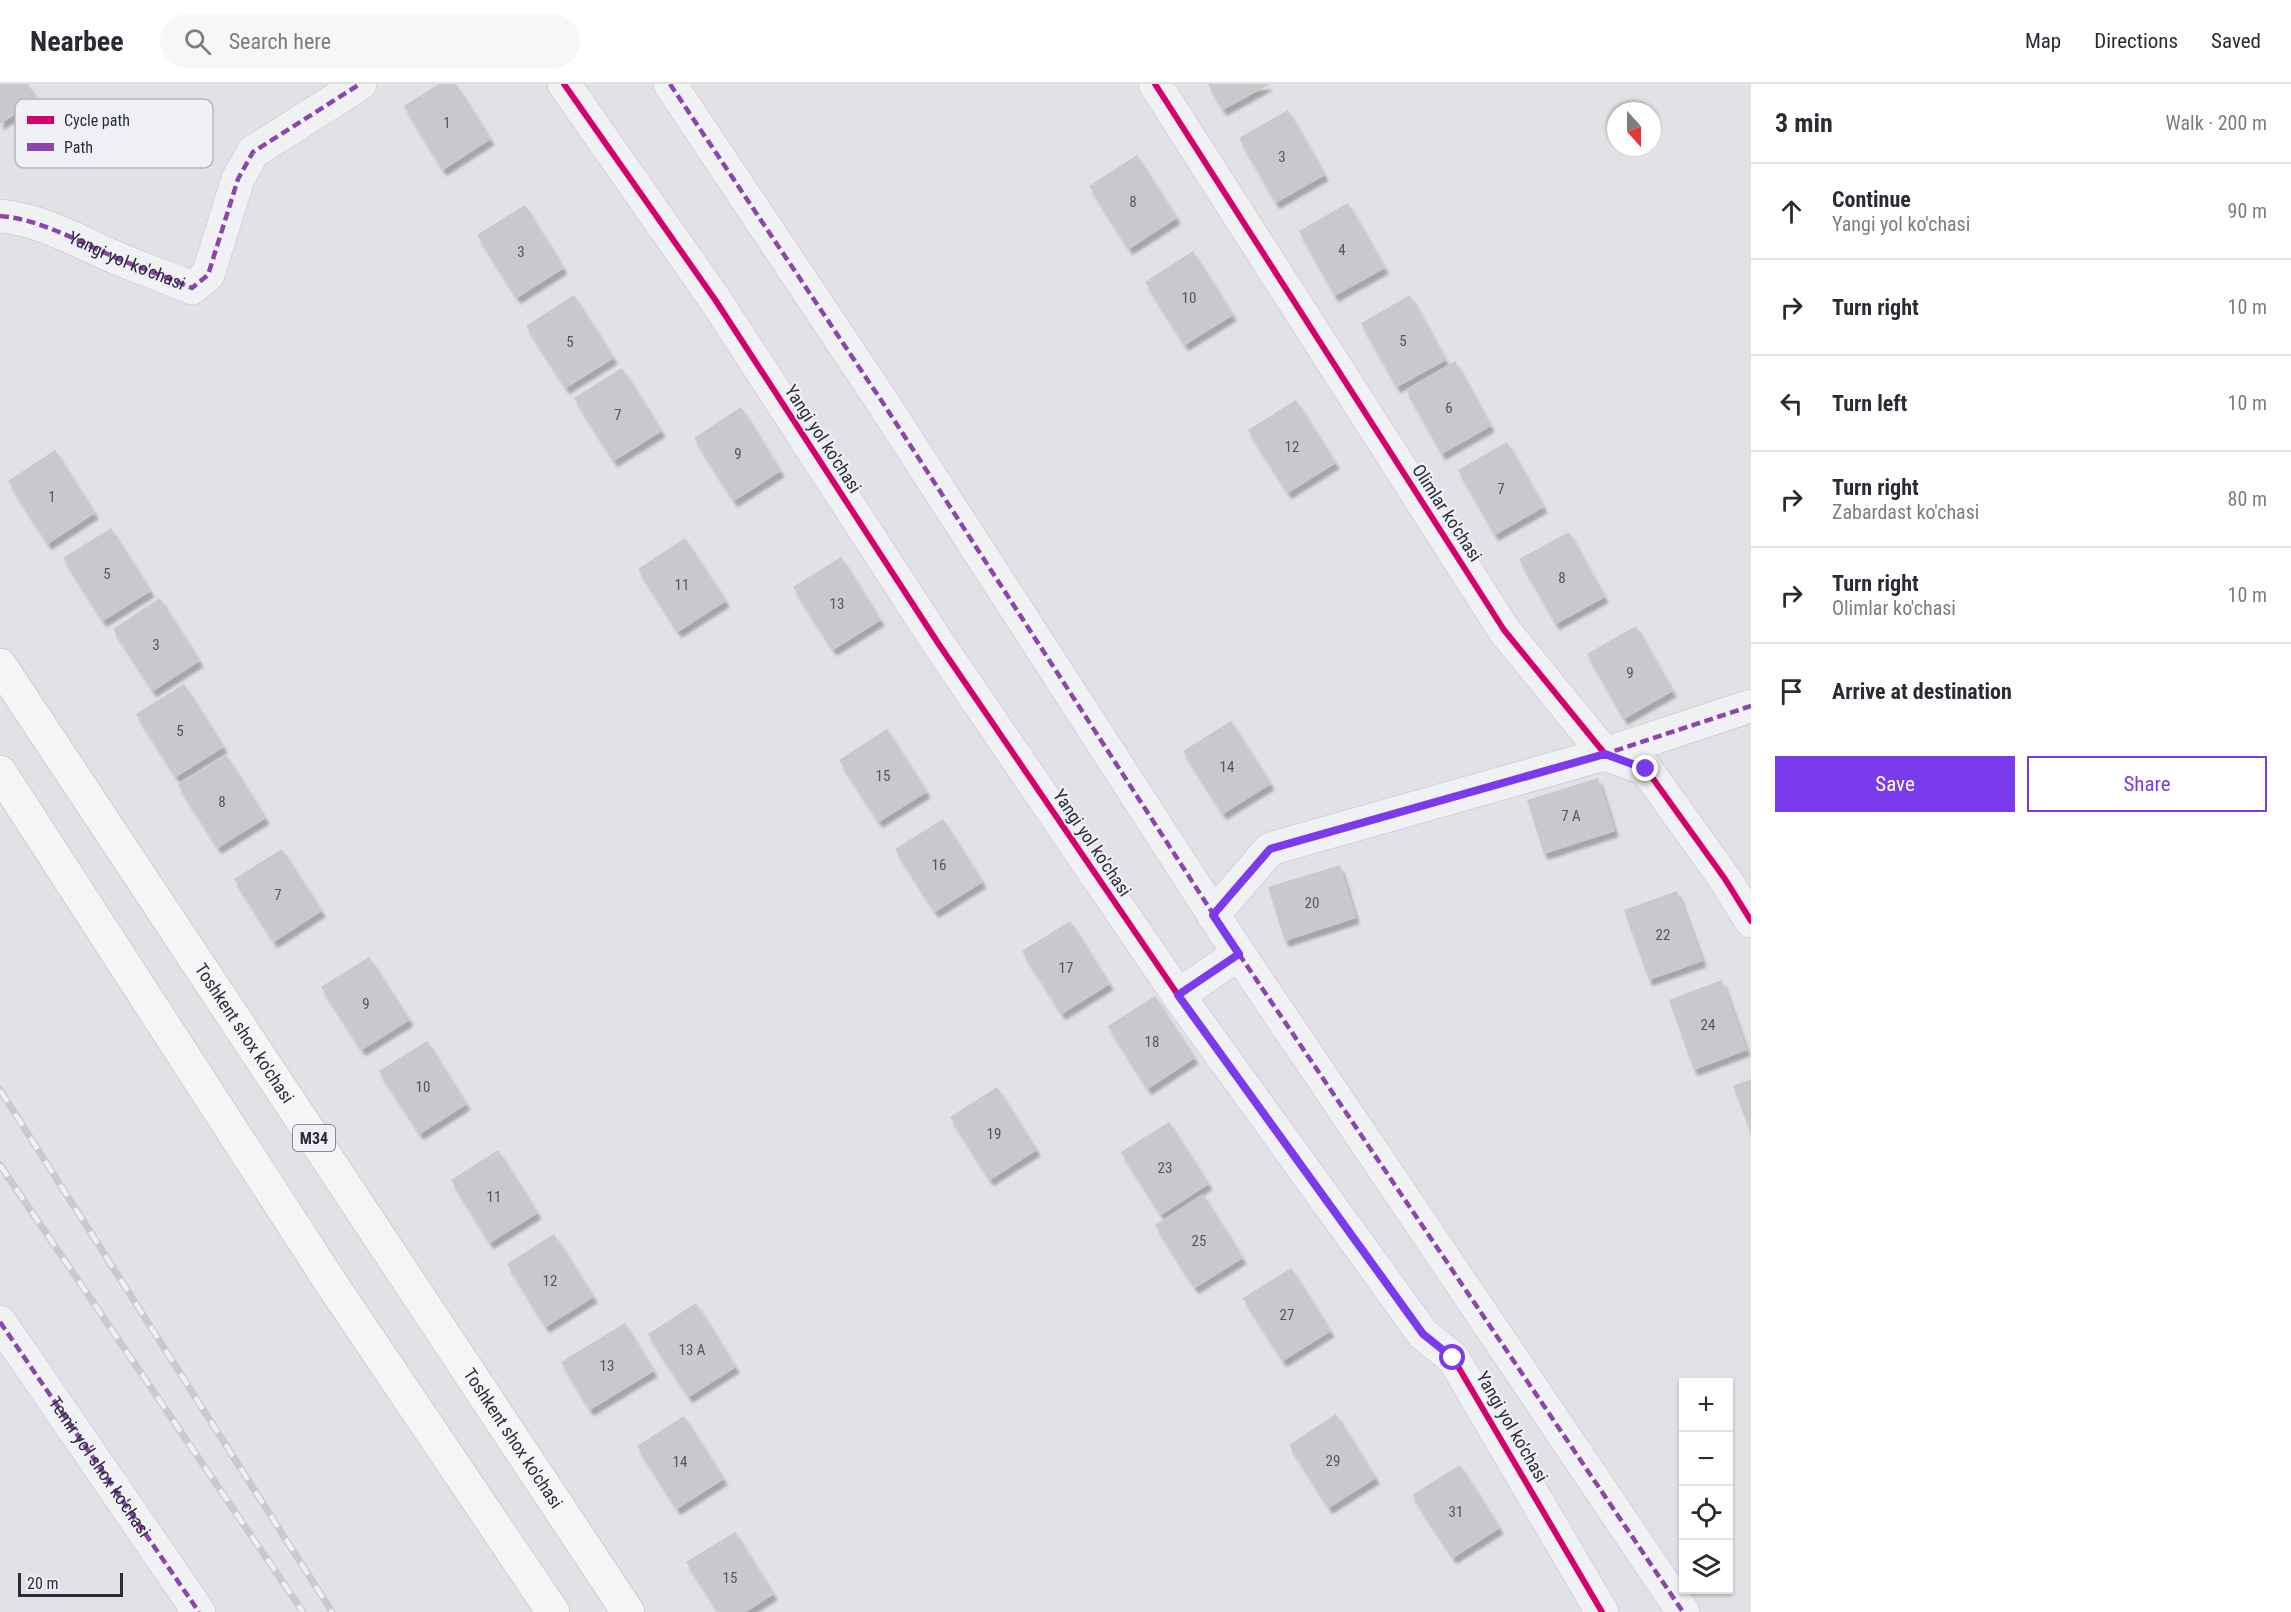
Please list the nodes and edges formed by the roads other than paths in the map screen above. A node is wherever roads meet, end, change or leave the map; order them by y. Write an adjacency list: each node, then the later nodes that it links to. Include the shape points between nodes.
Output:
1 (360, 84): 5 (street, Yangi yol ko'chasi, via 253,152 238,179 208,275 192,288 50,229)
2 (564, 84): 13 (street, Yangi yol ko'chasi, via 716,301 938,643)
3 (670, 84): 10 (street, via 883,403)
4 (1155, 84): 8 (street, Olimlar ko'chasi, via 1504,630)
5 (0, 216)
6 (0, 665): 17 (highway, Toshkent shox ko'chasi / M34)
7 (1751, 706): 8 (street)
8 (1605, 754): 10 (street, via 1270,849); 11 (street, via 1646,769)
9 (0, 772): 16 (highway, via 329,1280)
10 (1213, 915): 12 (street)
11 (1751, 921)
12 (1239, 954): 13 (street); 19 (street)
13 (1178, 995): 18 (street, Yangi yol ko'chasi, via 1423,1334 1453,1358)
14 (0, 1322): 15 (street, Temir yo'l shox ko'chasi)
15 (199, 1612)
16 (553, 1612)
17 (628, 1612)
18 (1602, 1612)
19 (1683, 1612)

